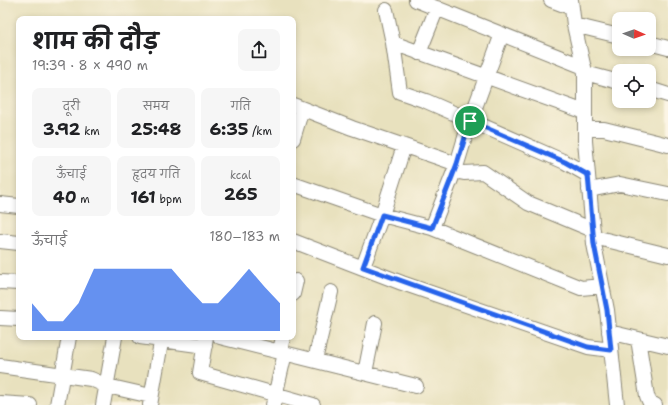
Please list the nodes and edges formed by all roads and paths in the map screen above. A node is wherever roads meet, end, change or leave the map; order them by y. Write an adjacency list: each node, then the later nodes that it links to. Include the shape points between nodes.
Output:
1 (416, 0): 4 (street)
2 (550, 0): 3 (street)
3 (571, 4): 6 (street)
4 (437, 8): 7 (street); 12 (street)
5 (386, 10): 9 (street)
6 (574, 25): 8 (street); 13 (street)
7 (502, 34): 13 (street); 14 (street)
8 (612, 34)
9 (393, 43): 12 (street); 20 (street, via 400,92)
10 (656, 45): 11 (street)
11 (668, 48)
12 (419, 53): 14 (street)
13 (585, 70): 15 (street); 19 (street)
14 (486, 78): 19 (street); 20 (street)
15 (612, 80)
16 (656, 91): 17 (street)
17 (668, 95)
18 (297, 107): 23 (street)
19 (585, 112): 21 (street)
20 (470, 121): 24 (street); 25 (street, via 565,162)
21 (585, 129): 22 (street, via 604,129); 25 (street)
22 (668, 145)
23 (404, 146): 24 (street); 31 (street)
24 (456, 168): 32 (street); 33 (street, via 464,173 483,172 528,203)
25 (588, 175): 27 (street)
26 (296, 185): 31 (street)
27 (589, 190): 28 (street, via 620,184); 33 (street)
28 (668, 194)
29 (0, 204): 30 (street)
30 (16, 206)
31 (382, 215): 32 (street); 38 (street)
32 (432, 228): 41 (street, via 582,288)
33 (594, 233): 37 (street); 41 (street)
34 (0, 241): 36 (street)
35 (296, 242): 38 (street)
36 (16, 243)
37 (668, 254)
38 (363, 267): 56 (street, via 588,347)
39 (0, 282): 40 (street)
40 (16, 283)
41 (602, 286): 46 (street)
42 (331, 292): 58 (street)
43 (0, 318): 44 (street)
44 (16, 319)
45 (375, 323): 60 (street)
46 (609, 332): 47 (street); 56 (street)
47 (638, 339): 55 (street); 72 (street, via 647,396 650,403)
48 (68, 340): 61 (street)
49 (115, 340): 62 (street)
50 (162, 340): 65 (street)
51 (191, 340): 54 (street)
52 (247, 340): 57 (street)
53 (283, 340): 57 (street)
54 (206, 341): 64 (street, via 200,373)
55 (668, 346)
56 (611, 350): 71 (street)
57 (283, 352): 58 (street); 64 (street)
58 (315, 360): 60 (street)
59 (0, 366): 61 (street)
60 (365, 373): 63 (street)
61 (62, 375): 62 (street, via 91,379); 68 (street)
62 (107, 386): 65 (street); 69 (street)
63 (416, 386)
64 (274, 400): 70 (street)
65 (151, 401)
66 (0, 403): 67 (street)
67 (30, 405)
68 (57, 405)
69 (103, 405)
70 (313, 405)
71 (617, 405)
72 (656, 405)

